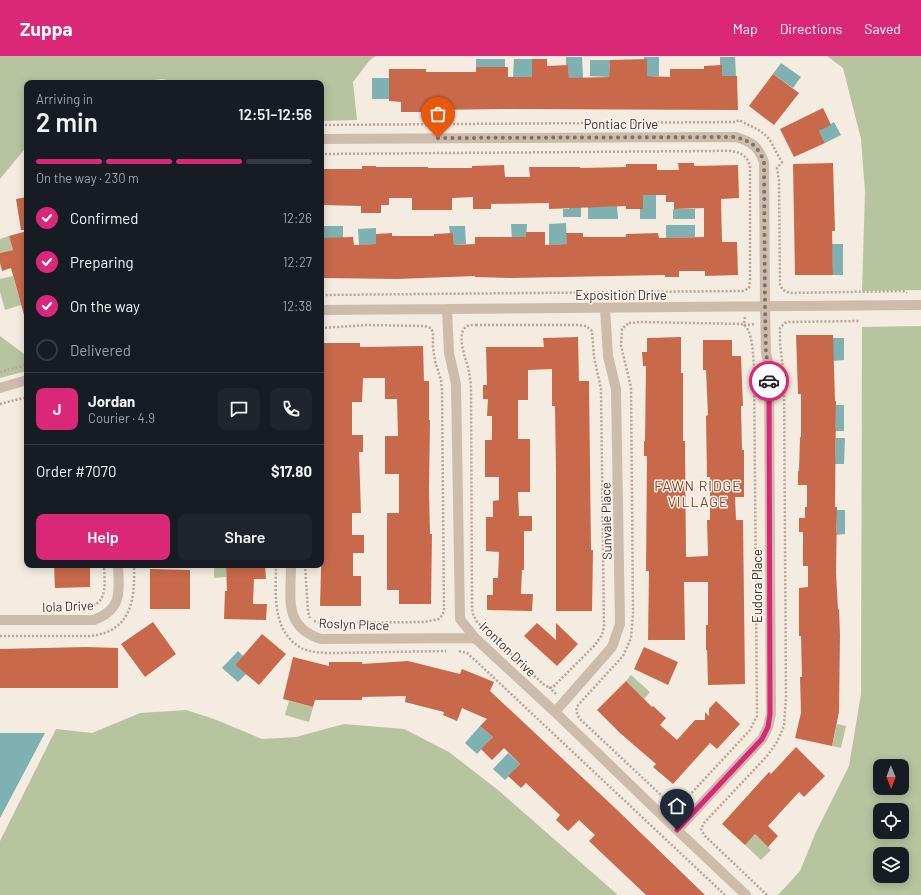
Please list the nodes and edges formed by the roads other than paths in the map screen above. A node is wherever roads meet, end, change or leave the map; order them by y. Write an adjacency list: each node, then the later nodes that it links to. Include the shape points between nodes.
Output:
1 (324, 139): 3 (street, Pontiac Drive, via 713,136 746,140 760,152 764,162)
2 (921, 305): 3 (street, Exposition Drive)
3 (765, 307): 4 (street, Exposition Drive); 14 (street, Eudora Place, via 768,366 768,727 762,739)
4 (605, 308): 6 (street, Exposition Drive); 13 (street, Sunvale Place, via 608,356 616,389 620,624 612,646)
5 (324, 310): 6 (street, Exposition Drive)
6 (447, 310): 12 (street, Ironton Drive, via 449,353 456,384 460,619)
7 (24, 381): 8 (street)
8 (0, 388)
9 (118, 568): 11 (street, Iola Drive, via 118,599 105,616 94,620)
10 (291, 568): 12 (street, Roslyn Place, via 293,616 297,625 310,635 321,639)
11 (0, 620)
12 (475, 638): 13 (street, Ironton Drive)
13 (555, 712): 14 (street, Ironton Drive)
14 (677, 830): 15 (street, Ironton Drive)
15 (746, 895)

